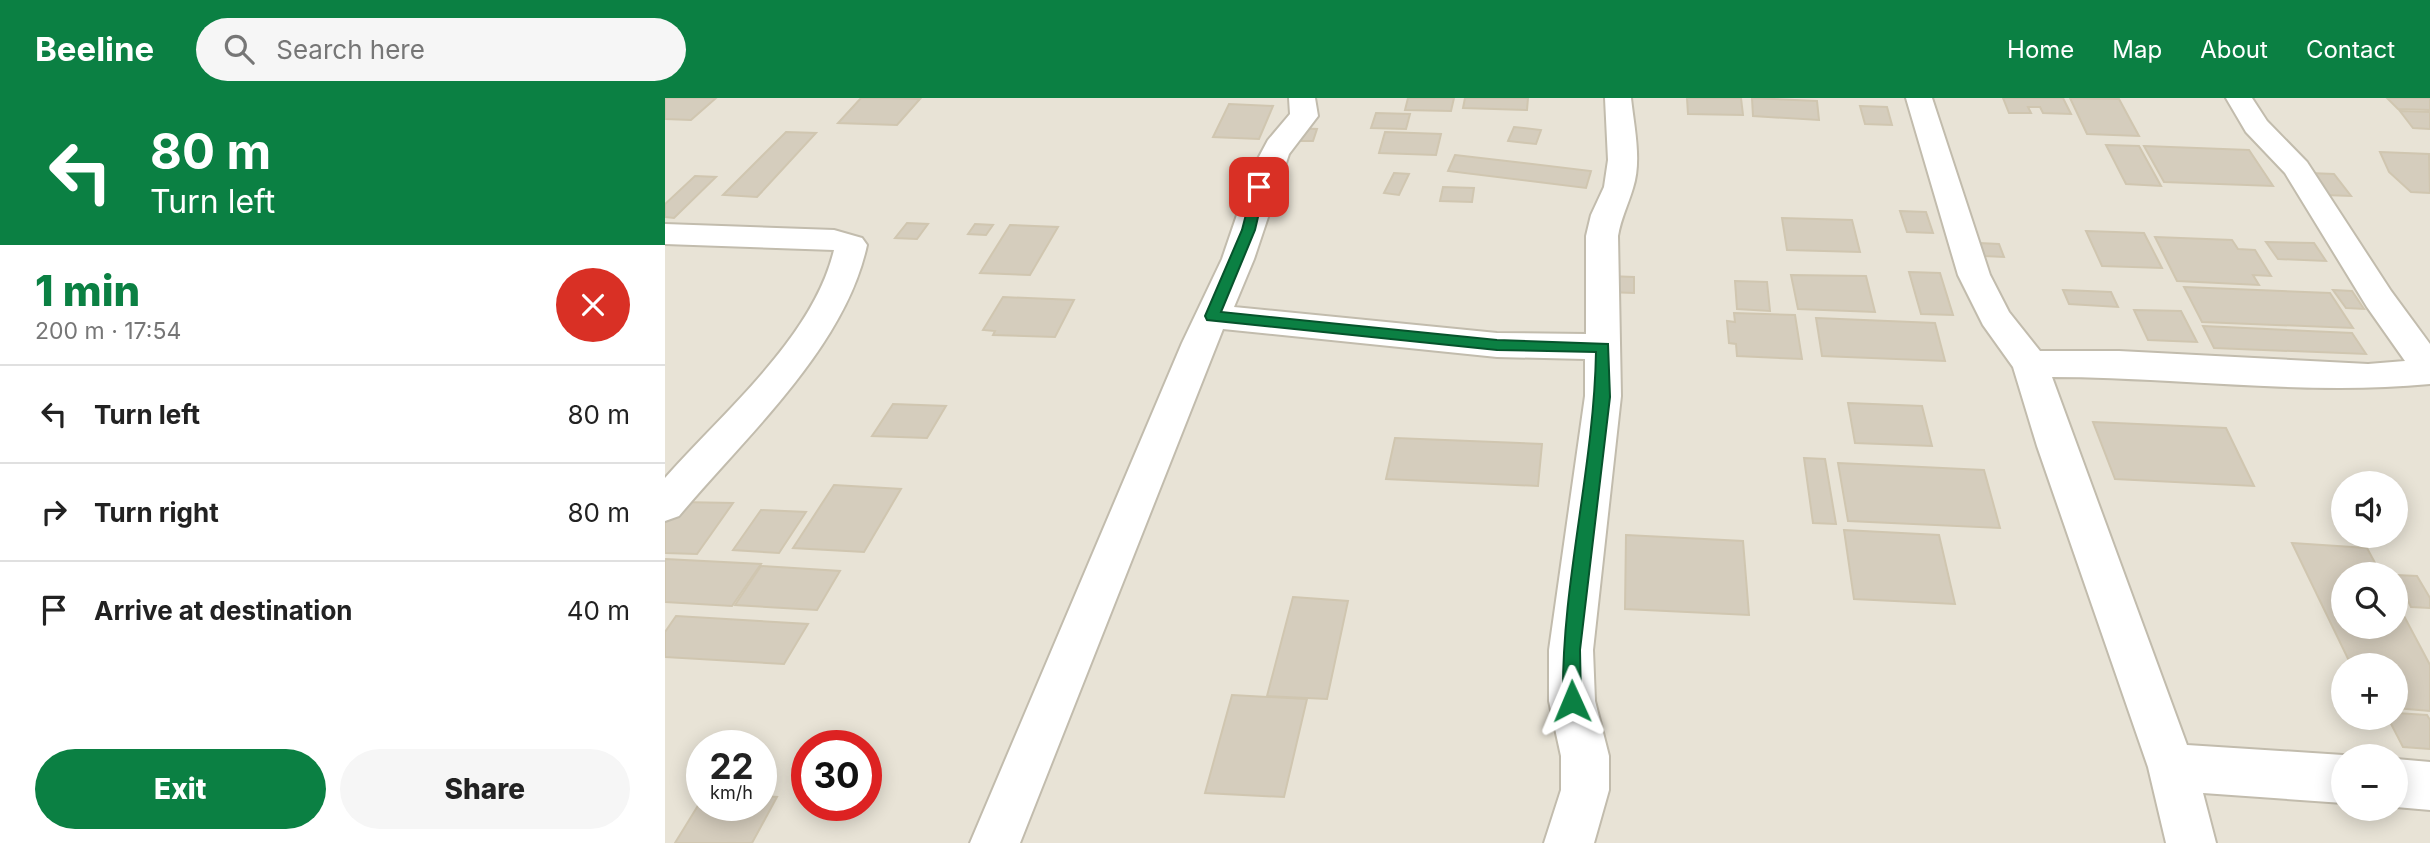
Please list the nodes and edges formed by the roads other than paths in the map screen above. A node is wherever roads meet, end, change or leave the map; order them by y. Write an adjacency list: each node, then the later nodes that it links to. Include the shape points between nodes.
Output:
1 (1302, 98): 6 (street, via 1304,116 1289,128 1269,163 1248,230)
2 (1618, 98): 7 (street, via 1622,160 1619,187 1602,236)
3 (1919, 98): 8 (street, via 1974,275 1995,317)
4 (2239, 98): 9 (street, via 2256,125 2297,168 2379,299)
5 (665, 234): 10 (street, via 834,240 851,246 851,262 784,368)
6 (1212, 316): 7 (street, via 1497,345); 15 (street)
7 (1603, 347): 16 (street, via 1603,397 1571,650 1572,701 1585,756 1584,790)
8 (2030, 364): 9 (street, via 2368,377); 11 (street)
9 (2430, 370)
10 (665, 505)
11 (2172, 767): 12 (street); 17 (street)
12 (2331, 778)
13 (2408, 784): 14 (street)
14 (2430, 786)
15 (995, 843)
16 (1569, 843)
17 (2191, 843)

